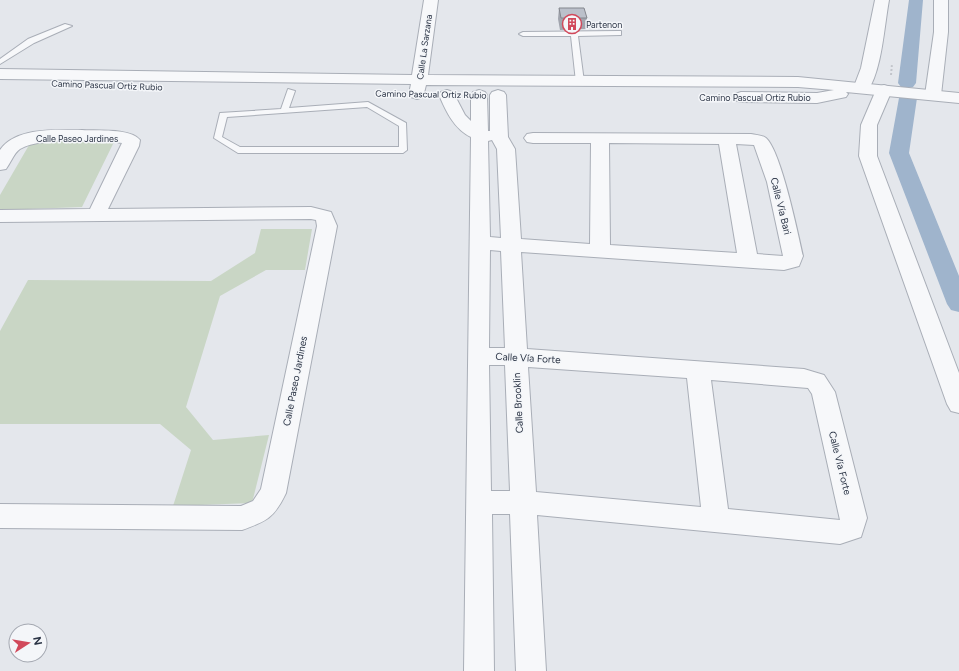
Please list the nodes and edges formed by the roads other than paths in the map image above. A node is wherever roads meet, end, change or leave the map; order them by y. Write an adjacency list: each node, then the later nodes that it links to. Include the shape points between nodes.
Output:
1 (431, 0): 13 (street, Calle La Sarzana)
2 (882, 0): 14 (street, via 872,56)
3 (941, 0): 20 (street, via 942,32)
4 (68, 26): 8 (lane, via 32,41)
5 (618, 33): 7 (lane)
6 (523, 34): 7 (lane)
7 (574, 34): 11 (lane)
8 (0, 62)
9 (0, 74): 13 (street, Camino Pascual Ortiz Rubio)
10 (0, 81): 16 (street, Camino Pascual Ortiz Rubio)
11 (580, 82): 12 (street, Camino Pascual Ortiz Rubio); 13 (street, Camino Pascual Ortiz Rubio)
12 (810, 82): 14 (street, Camino Pascual Ortiz Rubio); 21 (street, via 817,90)
13 (418, 87): 16 (street, Camino Pascual Ortiz Rubio); 17 (street, Camino Pascual Ortiz Rubio)
14 (861, 89): 15 (street, Camino Pascual Ortiz Rubio); 21 (street, Camino Pascual Ortiz Rubio)
15 (884, 90): 20 (street, Camino Pascual Ortiz Rubio); 38 (street, via 869,125 868,156)
16 (291, 91): 23 (lane)
17 (448, 95): 18 (street, Camino Pascual Ortiz Rubio); 24 (street, Calle Brooklin, via 454,113 460,121)
18 (478, 95): 19 (street, Camino Pascual Ortiz Rubio); 24 (street, Calle Brooklin)
19 (498, 95): 21 (street, Camino Pascual Ortiz Rubio); 24 (street, Calle Brooklin)
20 (933, 95): 22 (street, Camino Pascual Ortiz Rubio)
21 (817, 98)
22 (959, 98)
23 (284, 111): 23 (lane, via 368,104 403,125 403,150 238,150 218,138 223,115)
24 (489, 136): 31 (street, Calle Brooklin); 32 (street, Calle Brooklin, via 506,149)
25 (533, 138): 26 (street, Calle Vía Bari)
26 (600, 138): 27 (street, Calle Vía Bari); 33 (street)
27 (727, 140): 34 (street); 34 (street, Calle Vía Bari, via 751,139 759,141 762,145 776,182 793,256 792,262 784,263)
28 (0, 165): 29 (street, Calle Paseo Jardines, via 13,146 29,138 123,137 131,140)
29 (96, 215): 30 (street, Calle Paseo Jardines); 41 (street, Calle Paseo Jardines, via 311,213 324,216 327,226 273,493 262,509 242,518)
30 (0, 216)
31 (480, 243): 32 (street, Calle Vía Bari); 35 (street, Calle Brooklin)
32 (510, 246): 33 (street, Calle Vía Bari); 36 (street, Calle Brooklin)
33 (600, 251): 34 (street, Calle Vía Bari)
34 (748, 261)
35 (478, 356): 36 (street, Calle Vía Forte); 40 (street, Calle Brooklin)
36 (516, 357): 37 (street, Calle Vía Forte); 39 (street, Calle Brooklin)
37 (698, 370): 42 (street); 42 (street, Calle Vía Forte, via 816,381 823,392 854,518 852,528 840,532)
38 (959, 404)
39 (523, 502): 40 (street, Calle Vía Forte); 42 (street, Calle Vía Forte); 44 (street, Calle Brooklin)
40 (479, 503): 43 (street, Calle Brooklin)
41 (0, 516)
42 (716, 521)
43 (479, 671)
44 (531, 671)

